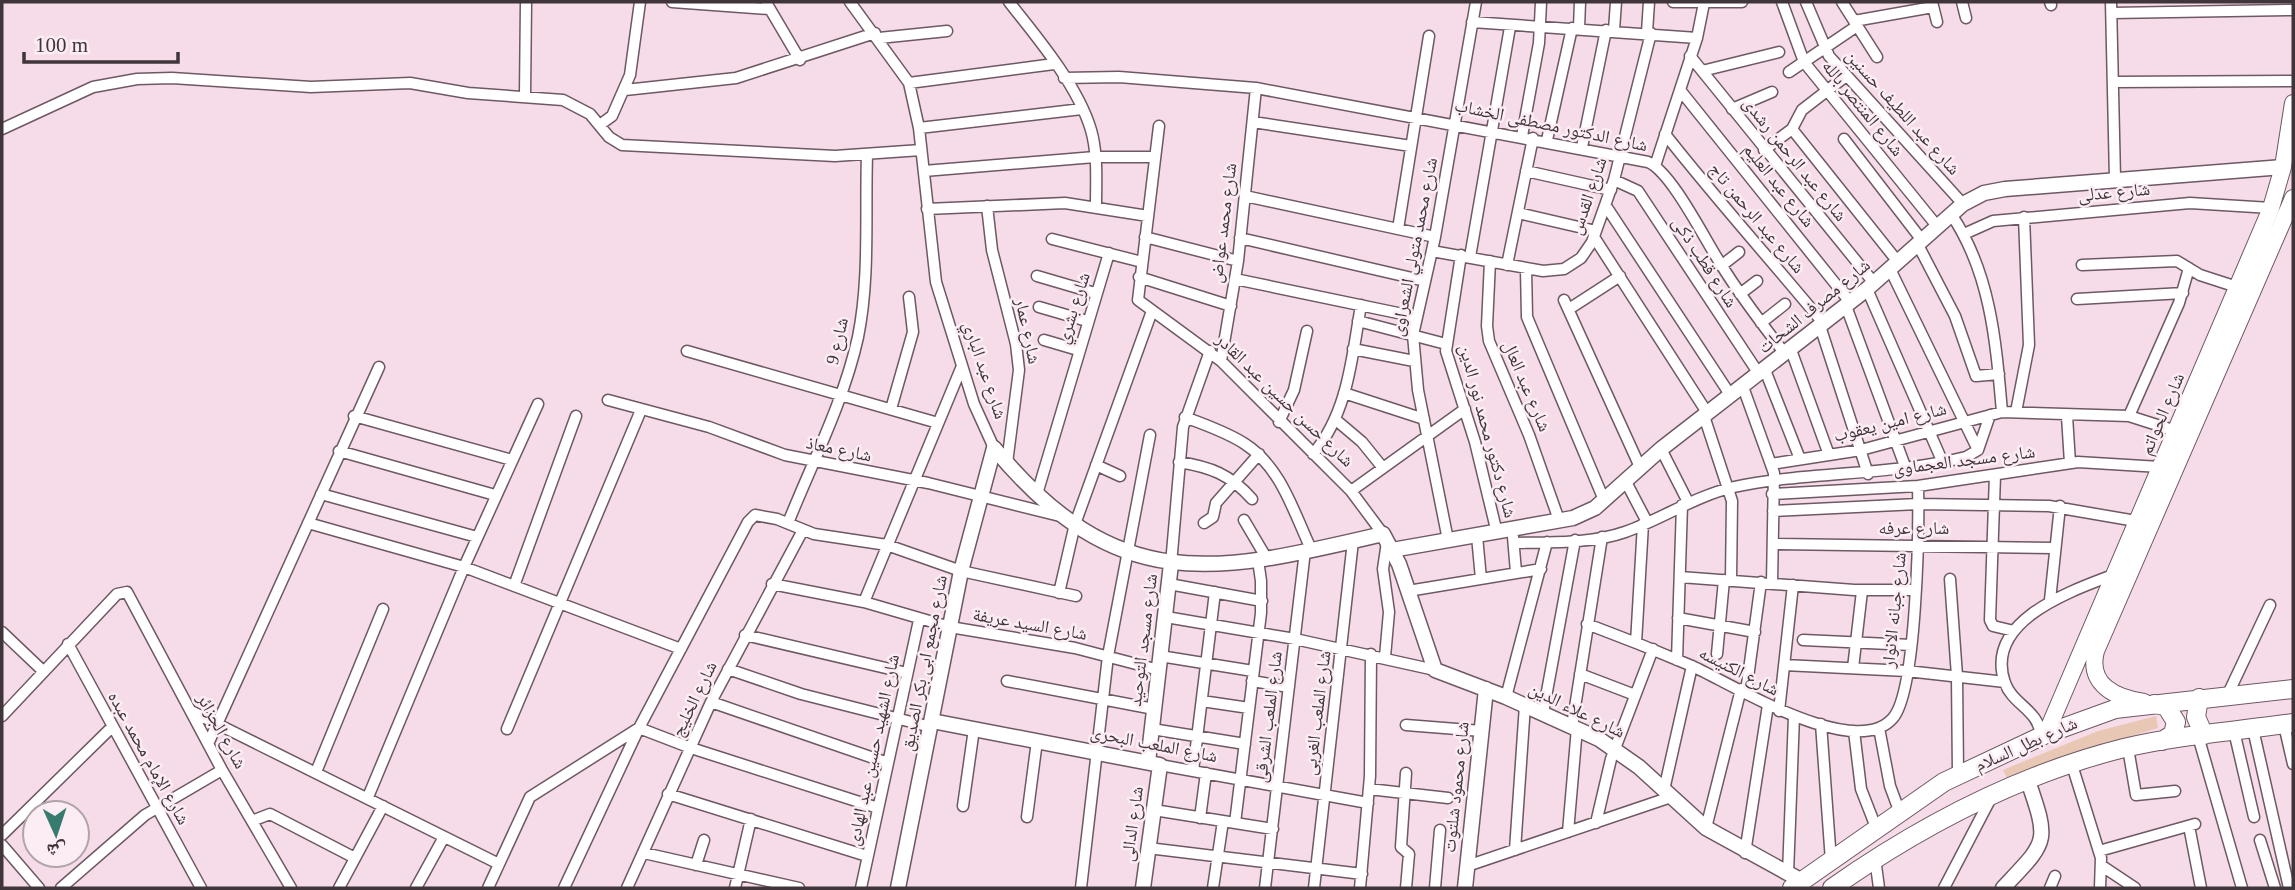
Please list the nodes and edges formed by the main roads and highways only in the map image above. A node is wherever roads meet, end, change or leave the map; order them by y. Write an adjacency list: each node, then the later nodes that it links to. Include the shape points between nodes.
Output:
1 (2293, 103): 3 (main road, شارع الحواتم, via 2283,167 2237,288)
2 (2293, 198): 3 (main road, شارع الحواتم)
3 (2222, 343): 4 (main road, شارع الحواتم)
4 (2213, 363): 7 (main road, شارع الحواتم, via 2095,657 2097,674 2106,689 2120,698); 9 (main road, شارع الحواتم, via 2176,431)
5 (2293, 689): 6 (main road, شارع بطل السلام)
6 (2199, 698): 7 (main road, شارع بطل السلام); 10 (main road, via 2196,717)
7 (2154, 704): 9 (main road, شارع بطل السلام, via 2100,713); 11 (main road, via 2166,706 2176,722 2173,734)
8 (2289, 724): 10 (main road, شارع بطل السلام)
9 (2043, 735): 12 (main road, شارع بطل السلام, via 1958,774)
10 (2201, 736): 11 (main road, شارع بطل السلام)
11 (2162, 741): 13 (main road, شارع بطل السلام, via 2028,781 1875,858)
12 (1794, 881)
13 (1839, 886)

